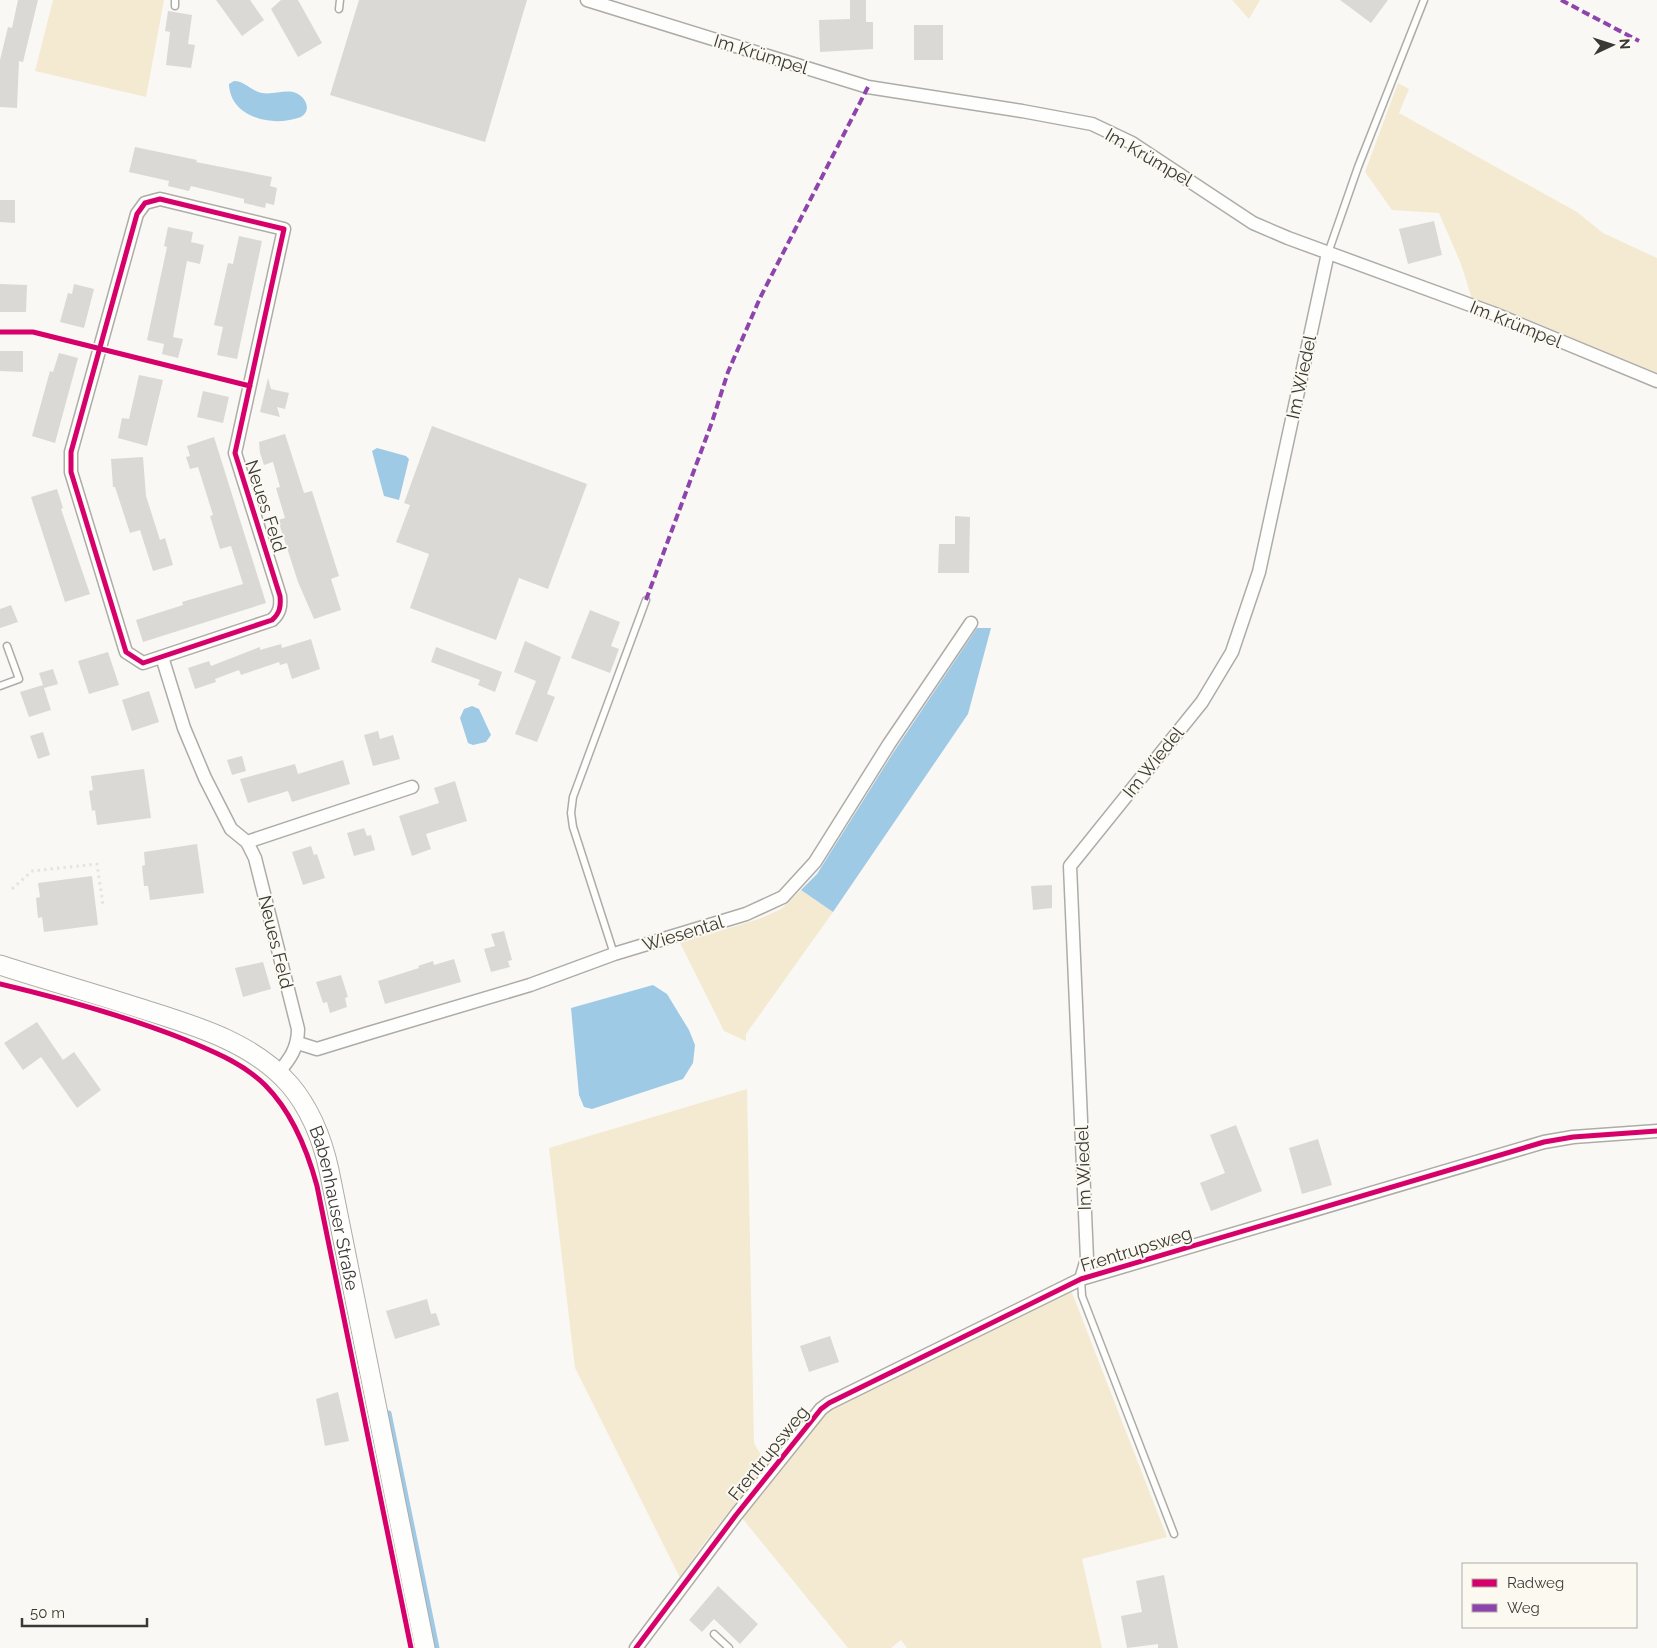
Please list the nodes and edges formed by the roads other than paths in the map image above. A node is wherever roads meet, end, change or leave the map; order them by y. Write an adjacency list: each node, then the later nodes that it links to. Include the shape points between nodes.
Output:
1 (340, 0): 4 (lane)
2 (587, 0): 5 (street, Im Krümpel, via 868,87 1092,124 1132,143 1253,223)
3 (1424, 0): 5 (lane)
4 (339, 9)
5 (1328, 253): 6 (street, Im Krümpel, via 1495,314); 19 (street, Im Wiedel, via 1259,572 1232,652 1202,702 1070,866 1087,1259)
6 (1657, 381)
7 (646, 600): 14 (lane, via 573,797 571,813)
8 (971, 623): 14 (street, Wiesental, via 889,744 815,862 784,897 746,914)
9 (8, 646): 11 (lane, via 19,679)
10 (162, 656): 10 (street, Neues Feld, via 143,663 126,652 71,472 70,452 137,214 145,203 160,199 284,230 235,453 281,606 272,620); 13 (street, Neues Feld, via 184,728 205,778 231,829)
11 (0, 686)
12 (412, 787): 13 (street)
13 (247, 842): 16 (street, Neues Feld, via 255,858 298,1029)
14 (614, 954): 16 (street, Wiesental, via 530,985 317,1049)
15 (0, 965): 17 (main road, Babenhauser Straße, via 197,1028 243,1047)
16 (298, 1043): 17 (street)
17 (278, 1073): 22 (main road, Babenhauser Straße, via 310,1113 325,1152)
18 (1657, 1131): 19 (street, Frentrupsweg, via 1544,1142)
19 (1081, 1279): 20 (lane, via 1082,1296); 23 (street, Frentrupsweg, via 821,1409)
20 (1174, 1534)
21 (714, 1634): 24 (lane)
22 (425, 1648)
23 (636, 1648)
24 (728, 1648)

